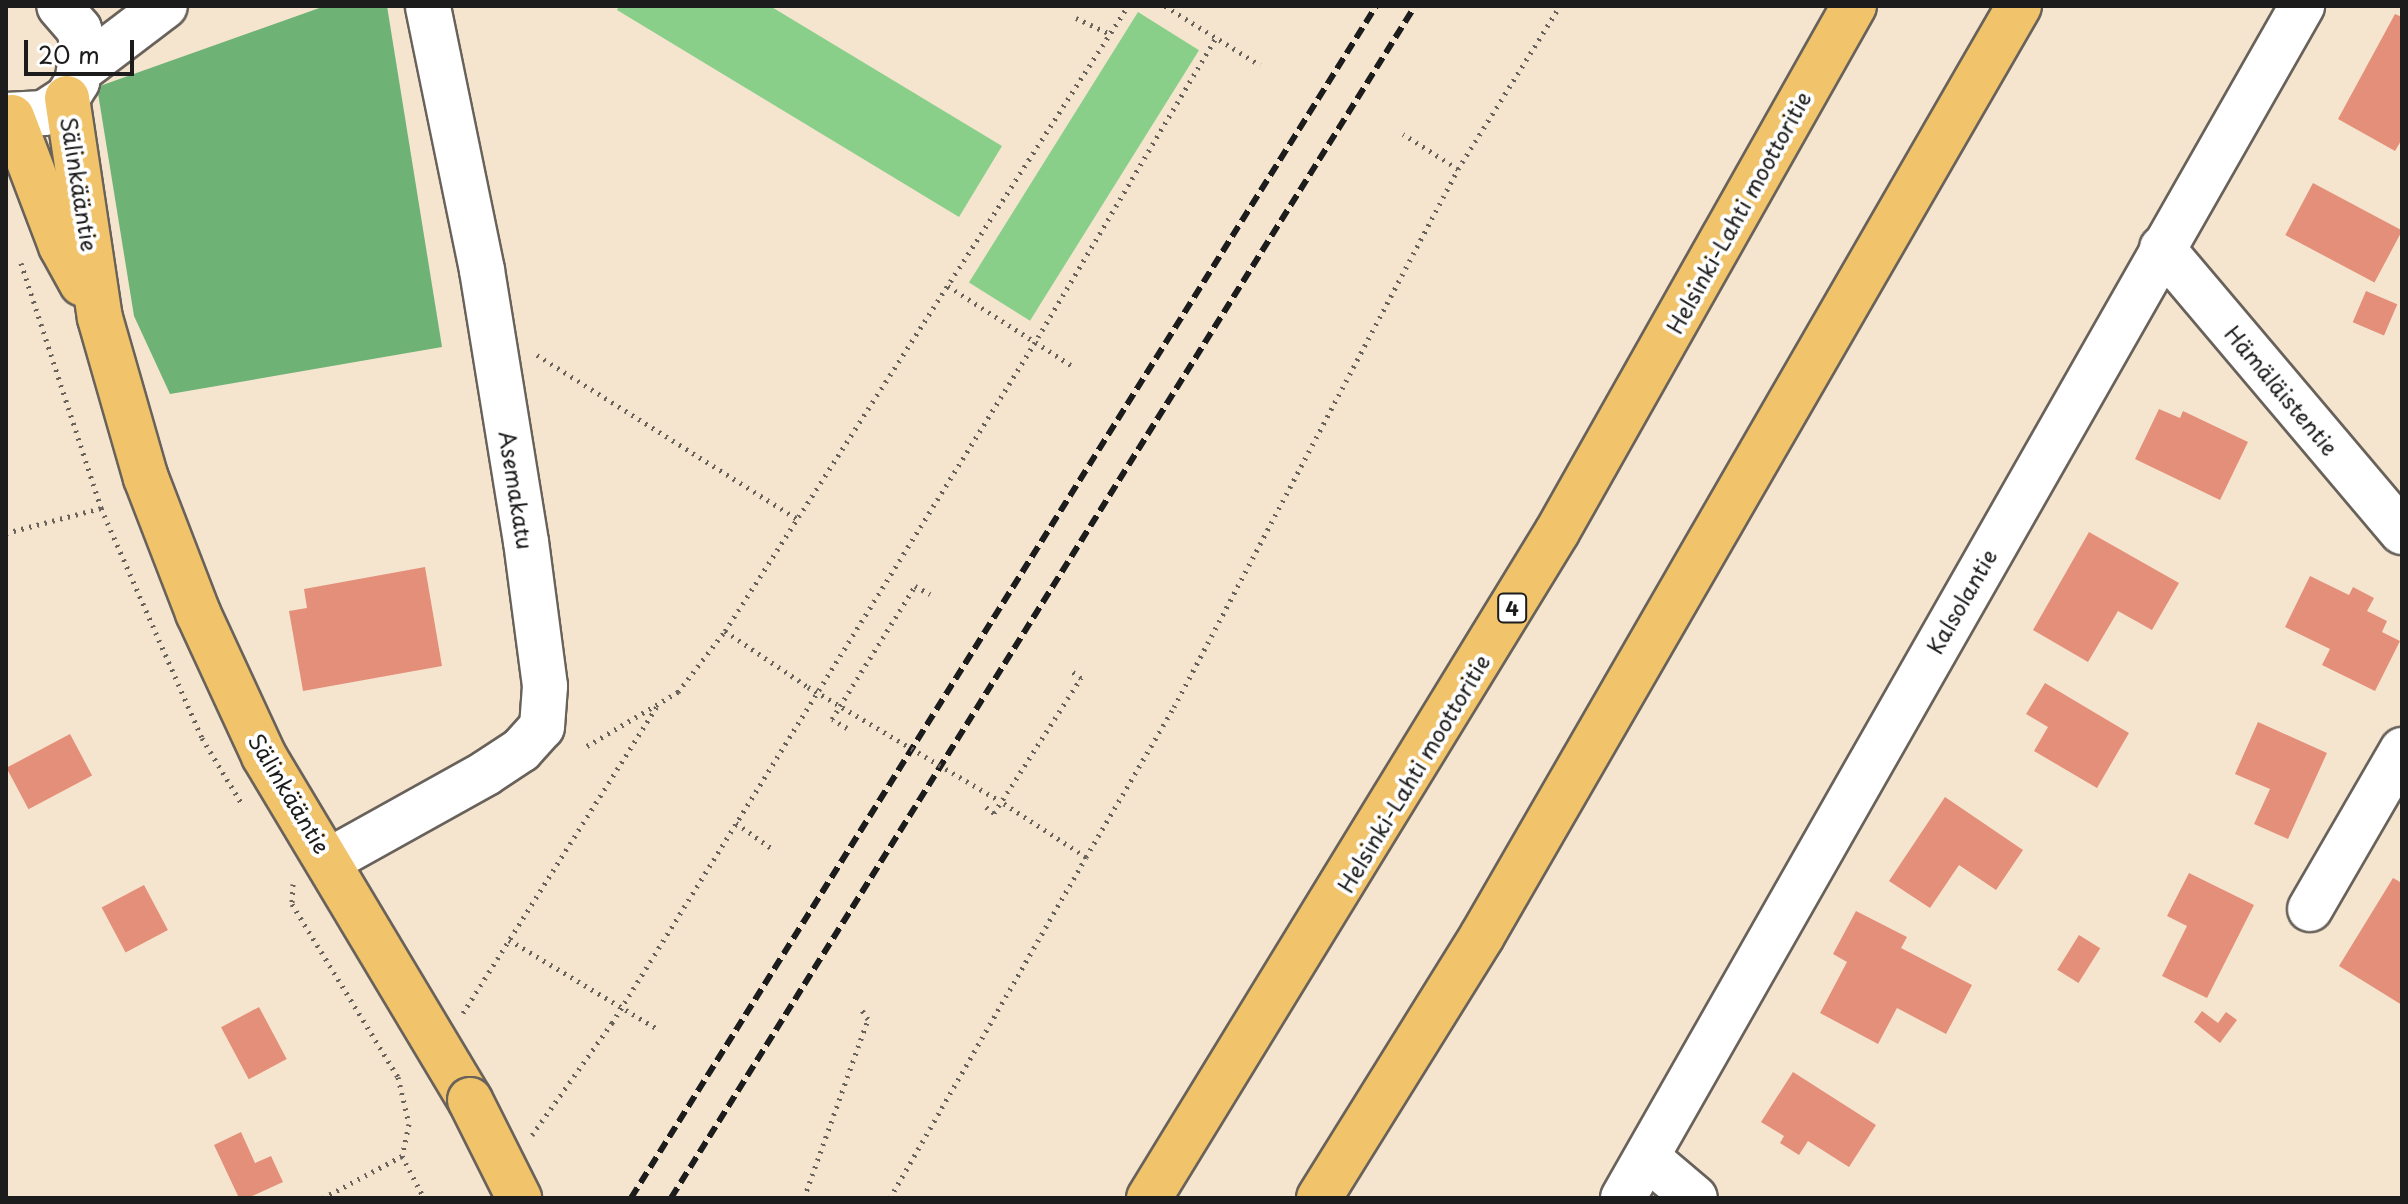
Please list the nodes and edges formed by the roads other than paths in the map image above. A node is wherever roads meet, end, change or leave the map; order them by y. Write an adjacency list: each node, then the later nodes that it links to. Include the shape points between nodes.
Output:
1 (165, 6): 7 (street)
2 (428, 6): 13 (street, Asemakatu, via 482,270 537,616 545,686 542,727 521,750 486,773)
3 (1854, 6): 17 (main road, Helsinki-Lahti moottoritie / 4, via 1557,532 1337,900)
4 (2019, 6): 18 (main road, via 1490,922)
5 (2302, 6): 9 (street, Kalsolantie)
6 (72, 8): 7 (street, via 79,29)
7 (74, 84): 8 (street, via 44,113); 10 (main road, Sälinkääntie)
8 (9, 116): 10 (main road, Sälinkääntie, via 61,246)
9 (2162, 248): 11 (street, Hämäläistentie); 15 (street, Kalsolantie, via 1711,1039)
10 (100, 318): 13 (main road, Sälinkääntie, via 146,478 198,613)
11 (2402, 532)
12 (2402, 750): 14 (street)
13 (311, 870): 16 (main road, Sälinkääntie, bridge, via 470,1100)
14 (2310, 909)
15 (1649, 1159): 19 (street, Kalsolantie); 20 (street)
16 (519, 1198)
17 (1149, 1198)
18 (1319, 1198)
19 (1623, 1198)
20 (1695, 1198)

